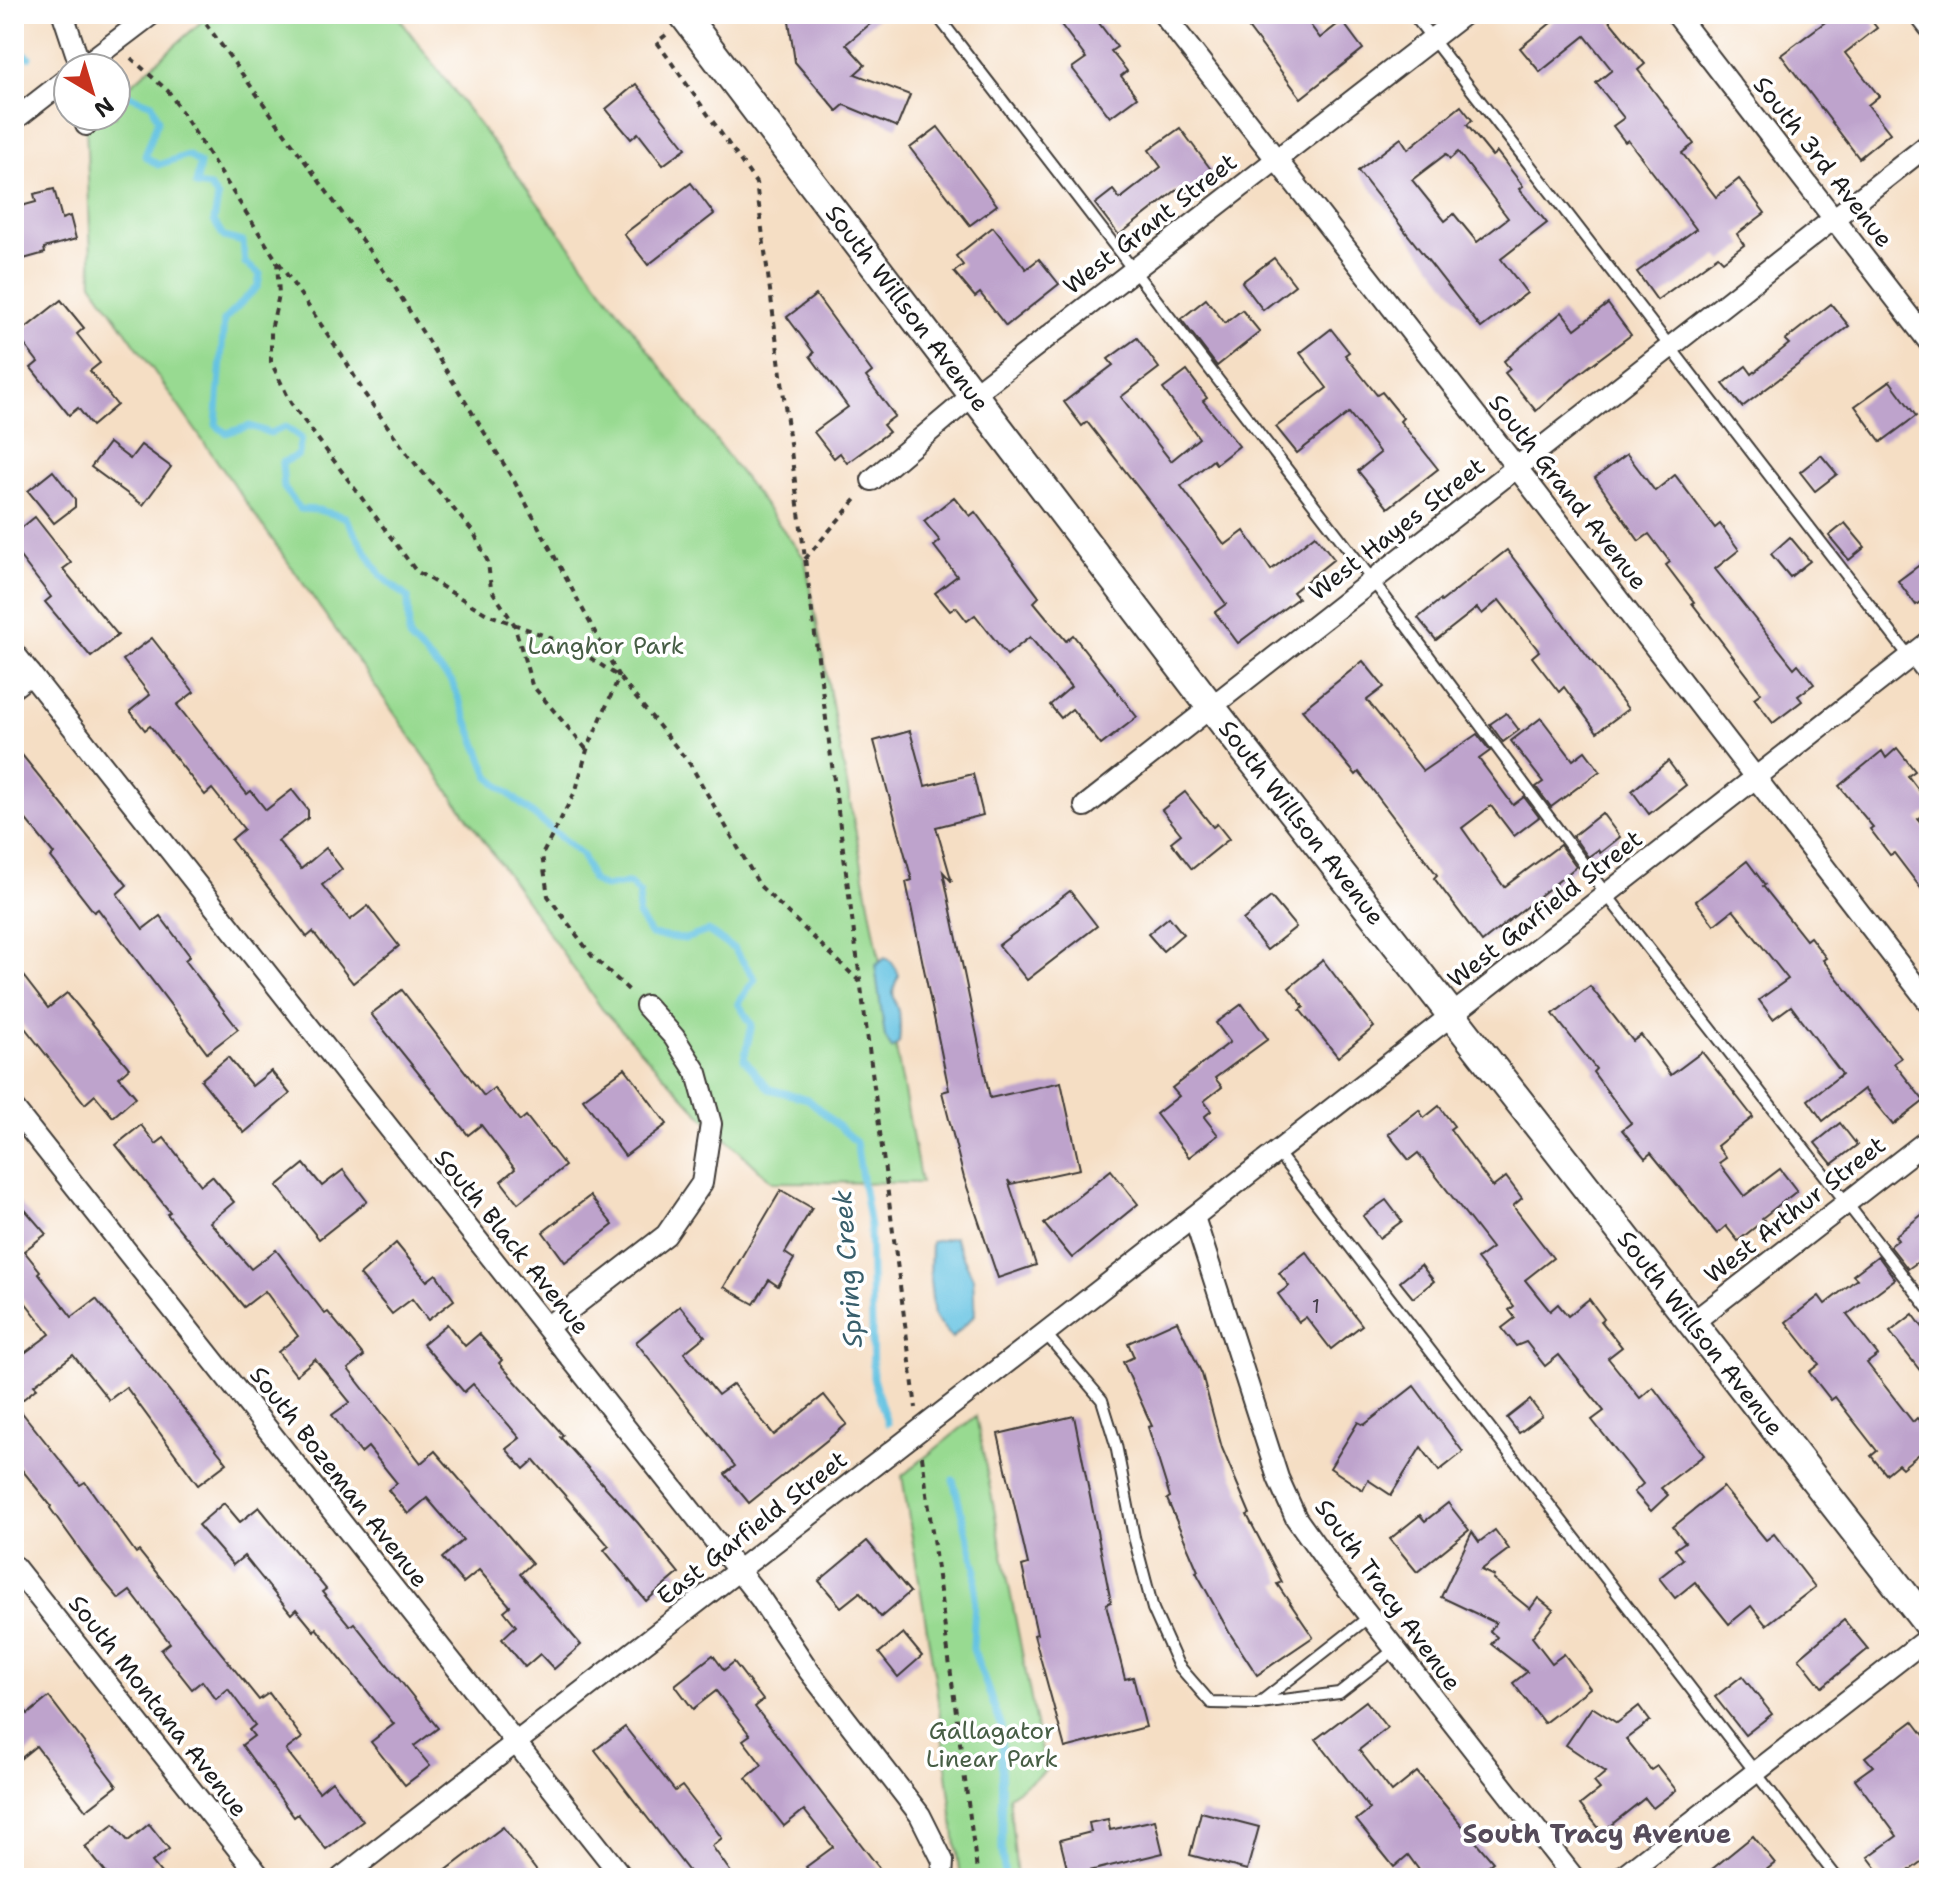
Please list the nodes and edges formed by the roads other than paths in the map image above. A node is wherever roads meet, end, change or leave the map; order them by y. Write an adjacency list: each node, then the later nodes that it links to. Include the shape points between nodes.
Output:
1 (63, 14): 12 (street)
2 (152, 14): 13 (street)
3 (936, 14): 19 (lane)
4 (1163, 14): 17 (street, South Grand Avenue)
5 (1413, 14): 11 (lane)
6 (1464, 14): 11 (street, West Grant Street)
7 (1676, 14): 18 (street, South 3rd Avenue)
8 (1919, 14): 10 (street)
9 (676, 23): 22 (main road, South Willson Avenue)
10 (1929, 27)
11 (1432, 39): 17 (street, West Grant Street); 21 (lane)
12 (76, 52)
13 (102, 52)
14 (52, 90): 15 (street)
15 (14, 120)
16 (1929, 144): 18 (street, West Hayes Street)
17 (1275, 160): 19 (street, West Grant Street); 23 (street, South Grand Avenue)
18 (1833, 219): 20 (street, South 3rd Avenue); 21 (street, West Hayes Street)
19 (1132, 271): 22 (street, West Grant Street); 25 (lane)
20 (1929, 342)
21 (1670, 347): 23 (street, West Hayes Street); 28 (lane)
22 (974, 394): 24 (street, West Grant Street); 32 (main road, South Willson Avenue)
23 (1517, 468): 25 (street, West Hayes Street); 33 (street, South Grand Avenue)
24 (872, 480)
25 (1373, 581): 32 (street, West Hayes Street); 35 (lane)
26 (1929, 642): 28 (street, West Garfield Street)
27 (14, 653): 29 (street, South Black Avenue)
28 (1910, 657): 30 (lane); 33 (street, West Garfield Street)
29 (31, 674): 31 (street); 46 (street, South Black Avenue)
30 (1929, 682)
31 (14, 687)
32 (1211, 707): 34 (street, West Hayes Street); 38 (main road, South Willson Avenue)
33 (1754, 778): 35 (street, West Garfield Street); 36 (street, South Grand Avenue)
34 (1085, 806)
35 (1606, 894): 38 (street, West Garfield Street); 42 (lane)
36 (1929, 1003)
37 (646, 1006): 46 (street, via 697,1073 711,1124 702,1183 666,1235)
38 (1450, 1016): 41 (street, West Garfield Street); 45 (main road, South Willson Avenue)
39 (14, 1109): 55 (street, South Bozeman Avenue)
40 (1929, 1139): 42 (street, West Arthur Street)
41 (1277, 1152): 43 (street, West Garfield Street); 56 (lane)
42 (1845, 1204): 44 (lane); 45 (street, West Arthur Street)
43 (1194, 1217): 47 (street, East Garfield Street); 50 (street, South Tracy Avenue, via 1278,1478 1296,1518)
44 (1929, 1309)
45 (1692, 1323): 51 (main road, South Willson Avenue)
46 (547, 1327): 49 (street, South Black Avenue)
47 (1045, 1333): 49 (street, East Garfield Street); 54 (lane, via 1102,1400 1153,1609 1178,1665 1211,1703)
48 (14, 1566): 57 (street, South Montana Avenue)
49 (739, 1571): 55 (street, East Garfield Street); 60 (street, South Black Avenue, via 920,1815 943,1861)
50 (1369, 1617): 53 (street, South Tracy Avenue); 54 (lane)
51 (1929, 1626)
52 (1929, 1637): 56 (street)
53 (1394, 1650): 54 (lane, via 1339,1693); 61 (street, South Tracy Avenue)
54 (1258, 1704)
55 (515, 1744): 58 (street, East Garfield Street); 59 (street, South Bozeman Avenue)
56 (1755, 1773): 62 (street); 63 (lane)
57 (261, 1878)
58 (341, 1878)
59 (623, 1878)
60 (942, 1878)
61 (1574, 1878)
62 (1620, 1878)
63 (1837, 1878)

